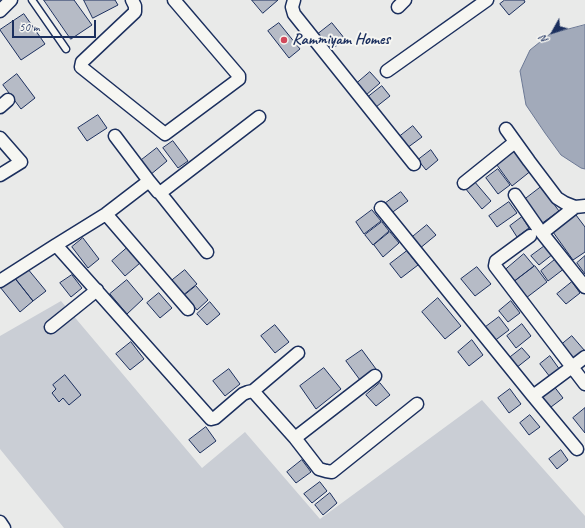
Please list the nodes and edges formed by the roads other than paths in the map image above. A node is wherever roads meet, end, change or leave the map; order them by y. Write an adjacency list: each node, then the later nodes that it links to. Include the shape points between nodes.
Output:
1 (11, 0): 7 (street)
2 (32, 0): 8 (lane)
3 (174, 0): 6 (street, via 239,79 166,134 81,67 82,62 135,12)
4 (294, 0): 15 (street, via 294,14)
5 (487, 0): 9 (street)
6 (136, 2)
7 (0, 11)
8 (66, 49)
9 (387, 71)
10 (259, 117): 19 (street)
11 (506, 128): 14 (street)
12 (115, 136): 17 (street)
13 (0, 138): 16 (street, via 21,162)
14 (515, 142): 18 (street); 21 (street, via 557,198 565,203)
15 (414, 164)
16 (0, 175)
17 (149, 181): 19 (street); 23 (street)
18 (464, 183)
19 (160, 193): 27 (street)
20 (515, 195): 24 (street)
21 (580, 206): 24 (street)
22 (381, 208): 39 (street)
23 (106, 214): 26 (street); 31 (street)
24 (542, 233): 29 (street)
25 (530, 236): 35 (street, via 496,260 495,266)
26 (56, 245): 28 (street); 30 (street)
27 (207, 252)
28 (0, 281)
29 (585, 287)
30 (97, 290): 32 (street); 38 (street, via 211,419 243,394)
31 (188, 309)
32 (51, 327)
33 (298, 353): 38 (street)
34 (585, 357): 35 (street)
35 (572, 368): 37 (street); 39 (street)
36 (375, 376): 41 (street)
37 (585, 384)
38 (253, 391): 41 (street)
39 (533, 396): 42 (street)
40 (417, 404): 41 (street, via 332,472 319,469)
41 (295, 438)
42 (577, 450)
43 (0, 522): 44 (street)
44 (4, 528)

